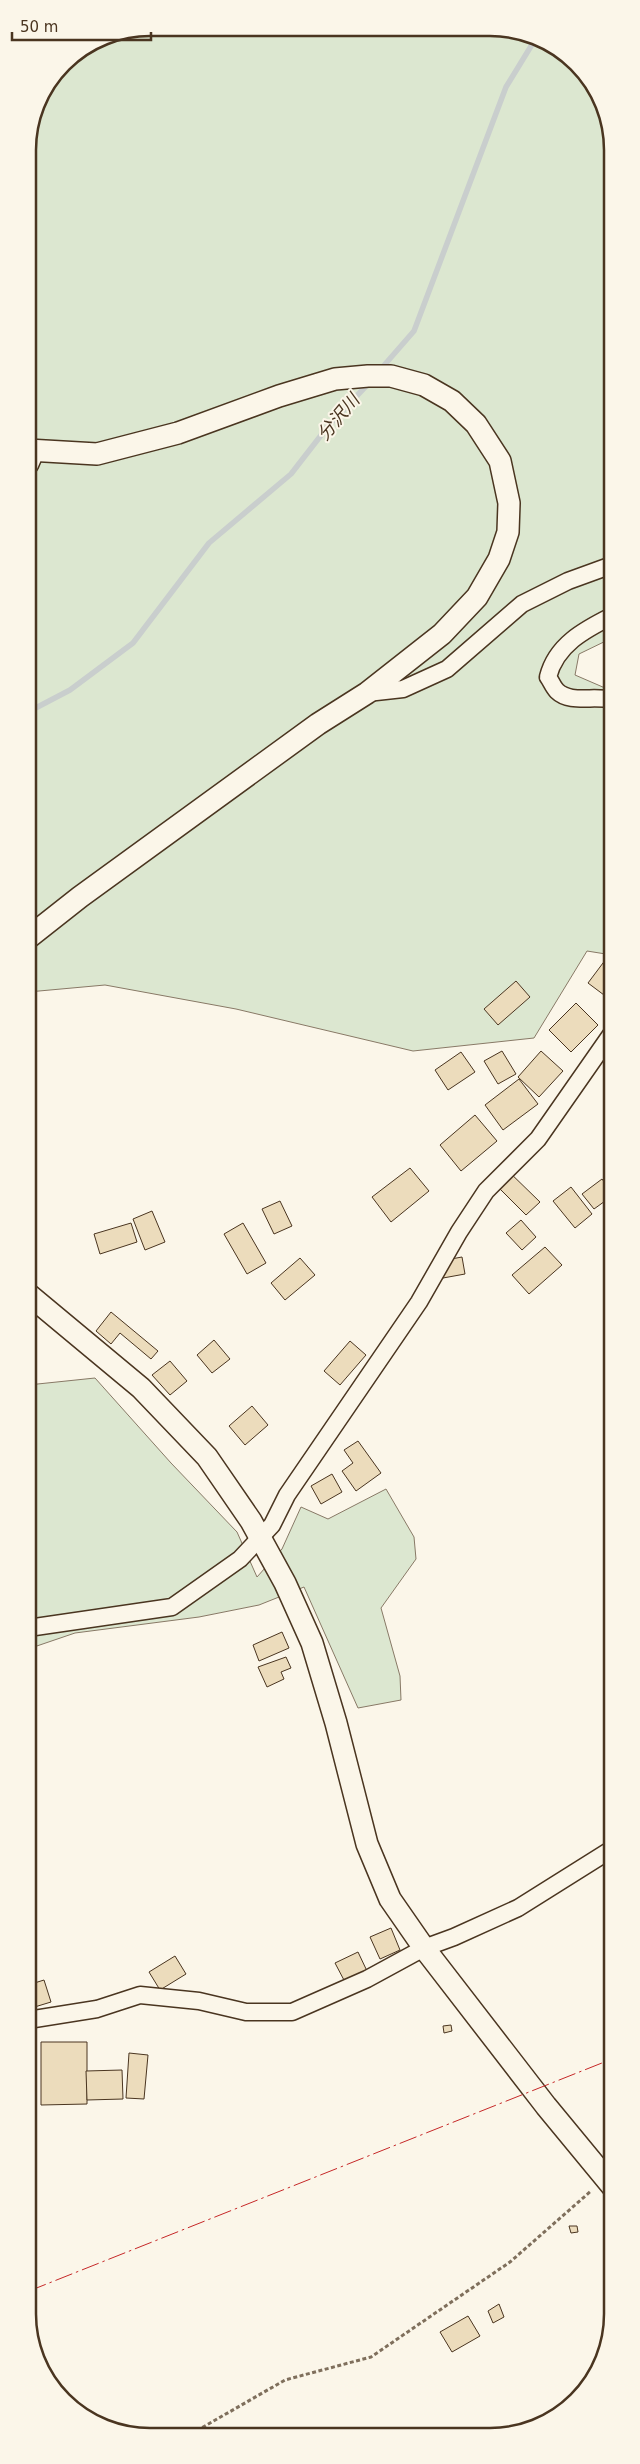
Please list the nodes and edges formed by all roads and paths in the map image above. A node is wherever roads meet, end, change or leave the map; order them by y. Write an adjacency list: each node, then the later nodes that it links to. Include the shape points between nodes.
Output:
1 (36, 455): 4 (street, via 97,454 178,433 336,379 391,376 424,385 452,401 476,424 500,461 509,503 508,532 499,559 477,597 442,634)
2 (604, 568): 4 (street, via 568,581 522,604 447,669 403,689)
3 (604, 620): 5 (street, via 561,649 551,664 548,677 557,692 578,699)
4 (367, 693): 6 (street, via 318,724)
5 (604, 698)
6 (36, 932)
7 (604, 1044): 9 (street, via 538,1139 486,1191 420,1302)
8 (36, 1301): 9 (street, via 141,1388 194,1443)
9 (261, 1537): 10 (street, via 240,1559 172,1607); 12 (street, via 312,1643 367,1844 390,1899)
10 (36, 1627)
11 (604, 1854): 12 (street, via 518,1908)
12 (424, 1948): 13 (street, via 367,1979 292,2012 246,2012 199,2001 140,1995 97,2009); 14 (street, via 546,2106)
13 (36, 2019)
14 (604, 2175)
15 (604, 2185): 16 (path, via 510,2262 371,2357 285,2380)
16 (201, 2428)

